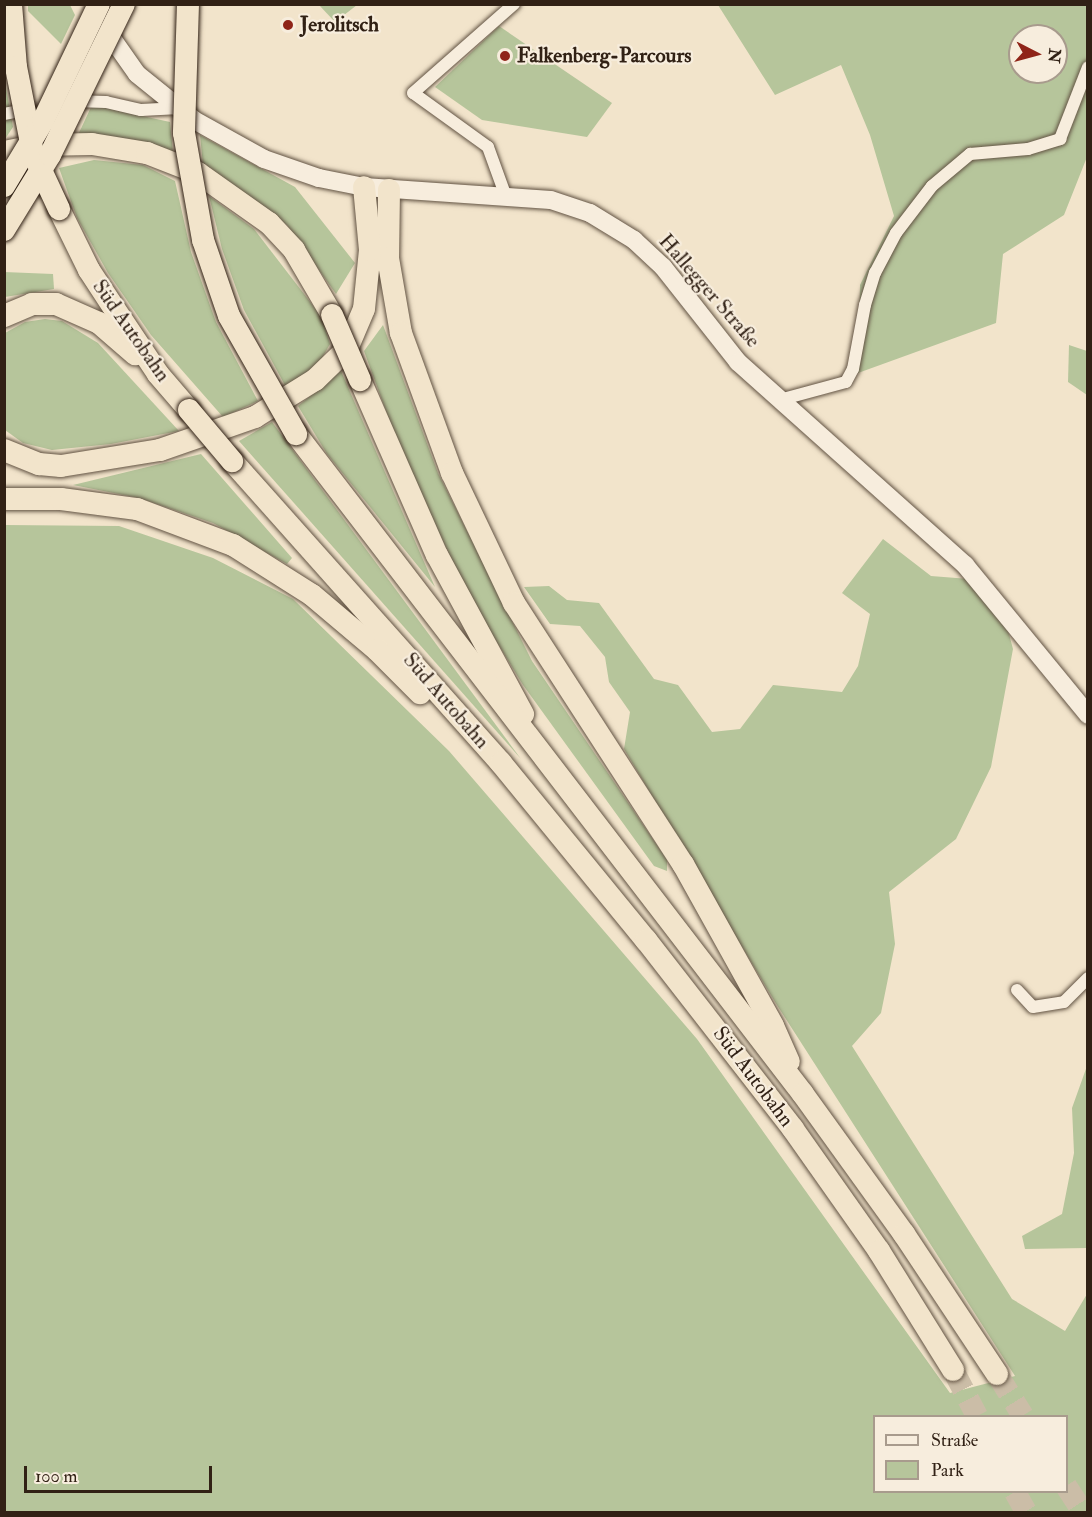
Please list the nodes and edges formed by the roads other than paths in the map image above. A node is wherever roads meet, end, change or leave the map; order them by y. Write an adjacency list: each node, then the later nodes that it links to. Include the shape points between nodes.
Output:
1 (12, 4): 17 (highway, Süd Autobahn, bridge, via 16,67 33,153 89,270)
2 (92, 4): 8 (main road, Hallegger Straße, via 121,56)
3 (99, 4): 11 (highway, bridge, via 43,120)
4 (124, 4): 15 (highway, bridge, via 50,155)
5 (188, 4): 22 (highway, Süd Autobahn, bridge, via 184,133 203,240 229,316 296,434)
6 (514, 4): 14 (street, via 413,93 488,147)
7 (1088, 67): 18 (street, via 1060,138 1028,149 970,154 932,186 910,214 875,273 853,369 846,382)
8 (180, 108): 9 (street, via 141,110 106,102 74,101); 12 (main road, Hallegger Straße, via 214,134 264,159 319,178)
9 (4, 114)
10 (4, 153): 22 (highway, bridge, via 39,145 92,144 147,153 198,173 269,223 294,250 332,315 437,555)
11 (4, 186)
12 (364, 187): 13 (main road, Hallegger Straße); 19 (highway, via 370,250 364,309 347,349 315,380 255,417 160,450 61,466 39,464)
13 (389, 190): 14 (main road, Hallegger Straße); 26 (highway, via 388,258 401,333 452,473 514,603 683,864 773,1026)
14 (505, 194): 18 (main road, Hallegger Straße, via 570,204 634,240 663,267 717,339)
15 (4, 230)
16 (4, 316): 17 (highway, via 32,304 56,304 79,312 99,322)
17 (158, 374): 23 (highway, Süd Autobahn, bridge)
18 (783, 399): 21 (main road, Hallegger Straße, via 965,565)
19 (4, 450)
20 (4, 499): 23 (highway, via 61,499 137,509 233,545 312,595)
21 (1088, 715)
22 (539, 748): 26 (highway, Süd Autobahn)
23 (501, 763): 27 (highway, Süd Autobahn, via 786,1120 879,1251)
24 (1088, 978): 25 (street, via 1064,1002 1033,1007)
25 (1017, 990)
26 (803, 1094): 28 (highway, Süd Autobahn, via 904,1234)
27 (953, 1370)
28 (997, 1374)

